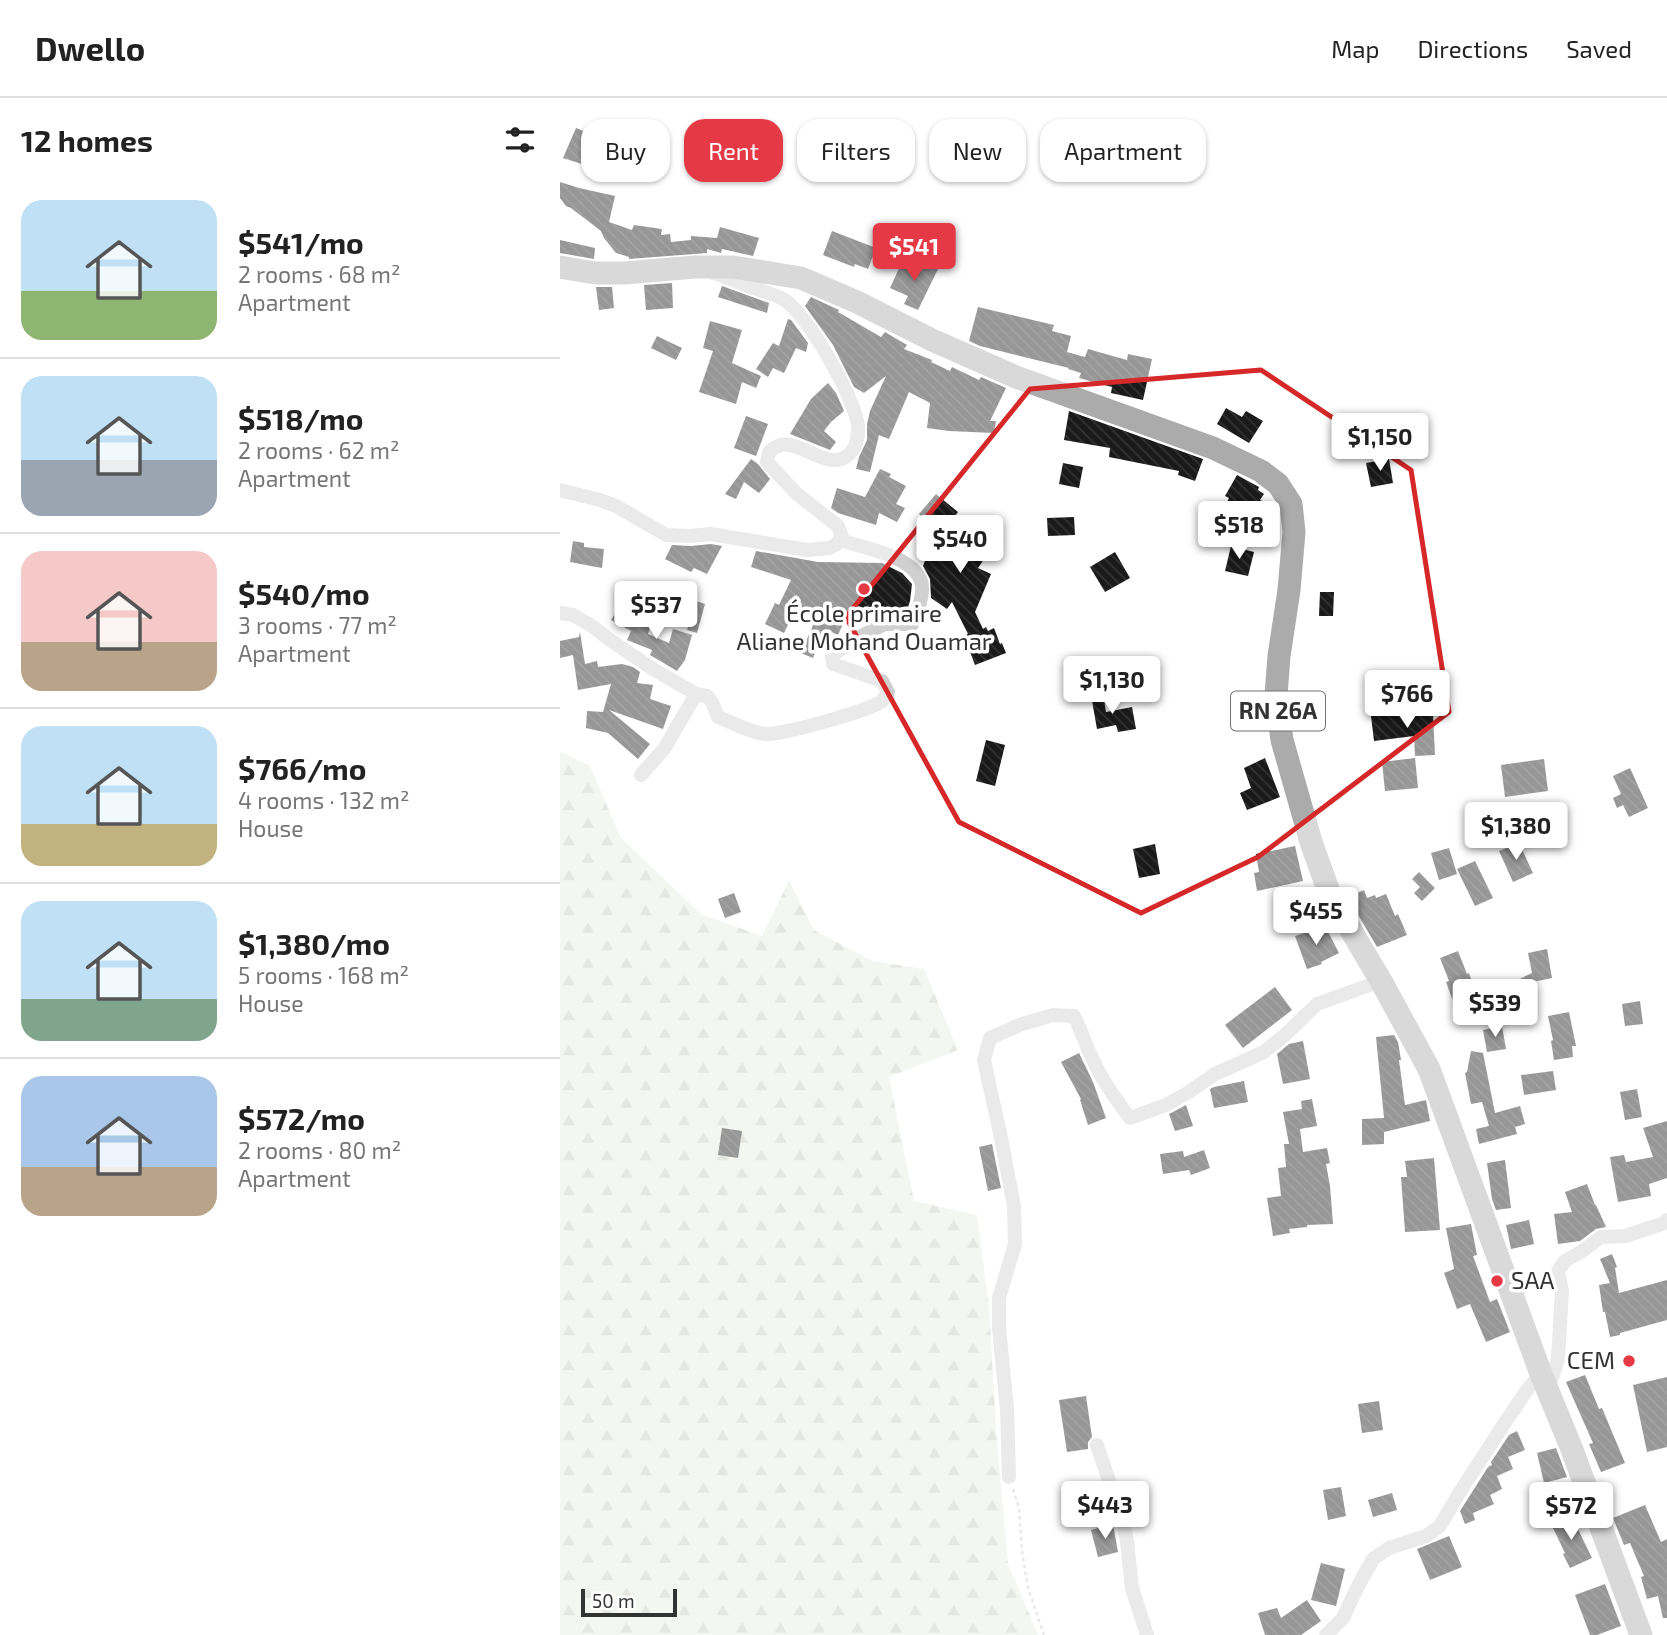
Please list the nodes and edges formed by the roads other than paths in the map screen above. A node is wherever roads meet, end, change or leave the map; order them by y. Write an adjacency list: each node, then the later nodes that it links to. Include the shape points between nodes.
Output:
1 (560, 267): 2 (main road, RN 26A, via 595,273)
2 (695, 267): 4 (street, via 784,299 806,322 843,384 858,427 849,455 839,461 779,445 769,452 767,462 797,494 838,526); 8 (main road, RN 26A, via 733,267 801,278 1016,377 1213,448 1278,484 1291,504 1294,532 1276,695 1282,740 1330,895)
3 (560, 490): 4 (street, via 616,506 666,535 711,534 807,550 829,548)
4 (839, 540): 6 (street, via 895,557 922,582 912,624 884,624 832,655 833,664 882,681 888,692 883,701 785,733 766,734 718,717 707,696)
5 (560, 613): 6 (street, via 592,625)
6 (696, 694): 7 (street, via 664,749)
7 (641, 775)
8 (1381, 981): 10 (main road, RN 26A, via 1429,1069); 12 (street, via 1317,1004 1264,1052 1215,1074 1166,1105 1130,1118 1093,1062 1074,1016 1053,1015 990,1038 984,1060 1014,1206 1016,1244 999,1298)
9 (1667, 1220): 10 (street, via 1625,1236 1601,1237 1565,1261 1558,1271 1562,1291 1558,1359)
10 (1545, 1382): 14 (street, via 1527,1390 1440,1526 1373,1559 1343,1618); 15 (main road, RN 26A)
11 (1097, 1445): 13 (street, via 1123,1522 1132,1588)
12 (1009, 1477)
13 (1147, 1635)
14 (1326, 1635)
15 (1641, 1635)

